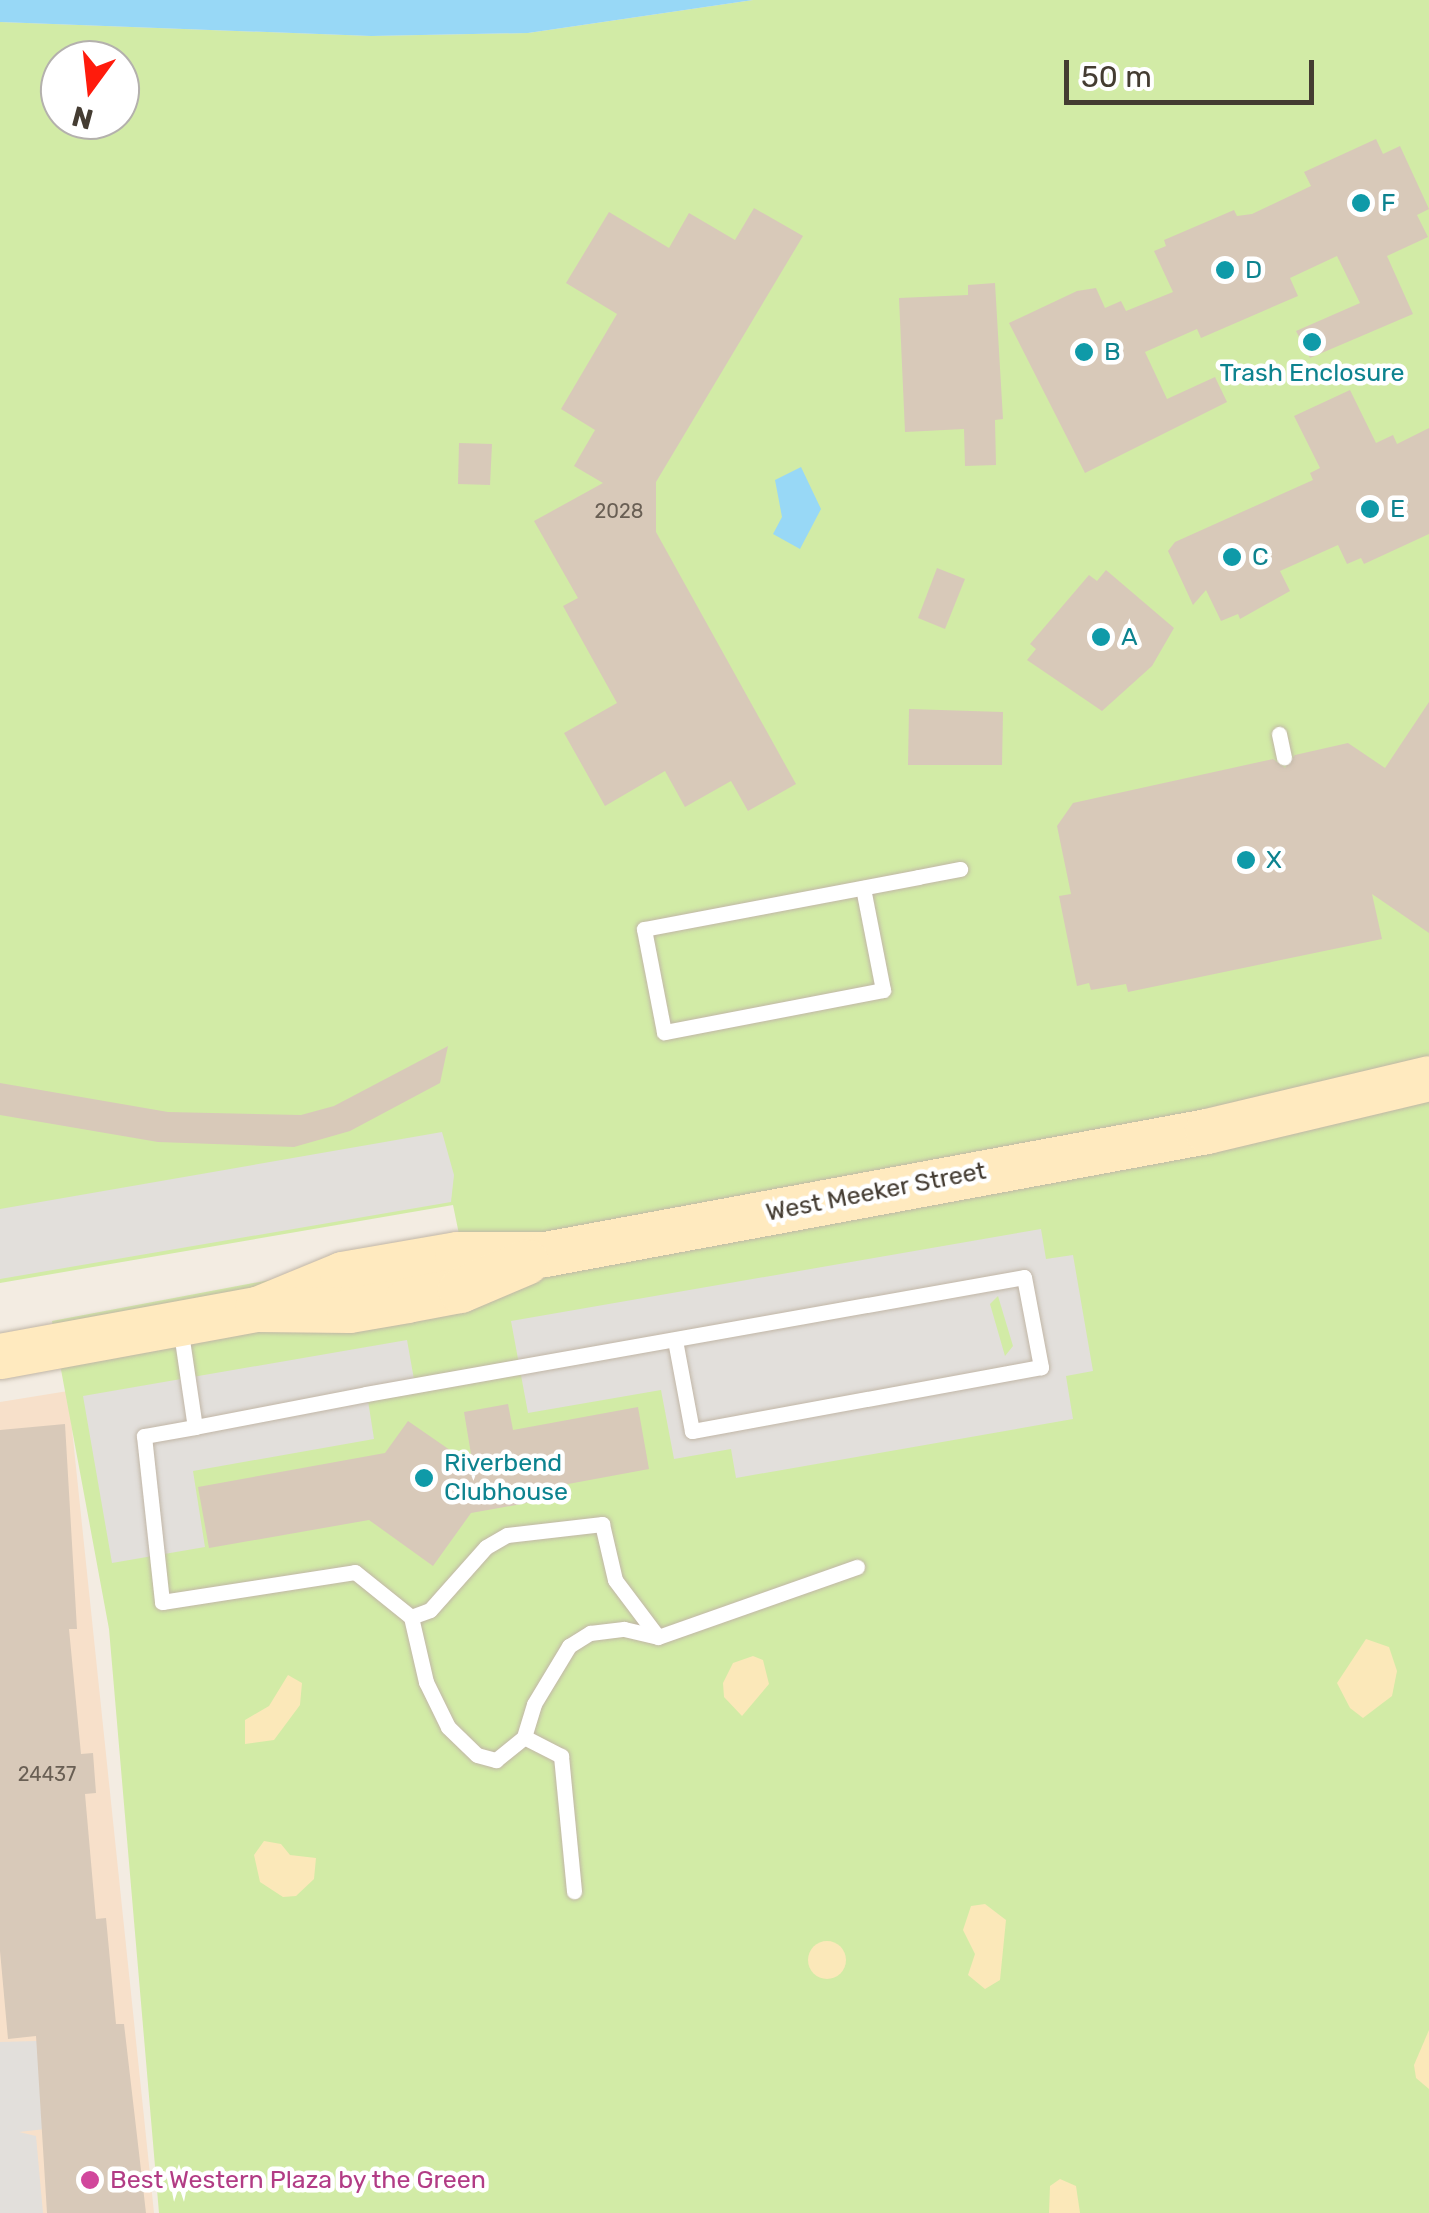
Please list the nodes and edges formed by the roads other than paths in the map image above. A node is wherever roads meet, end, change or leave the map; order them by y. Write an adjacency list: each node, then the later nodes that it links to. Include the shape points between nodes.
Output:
1 (1278, 734): 2 (lane)
2 (1284, 757)
3 (960, 870): 4 (lane)
4 (863, 888): 4 (lane, via 644,929 664,1032 883,990)
5 (1429, 1078): 7 (main road, West Meeker Street)
6 (1429, 1108): 7 (main road, West Meeker Street)
7 (1207, 1131): 8 (main road, West Meeker Street, via 546,1254 460,1290 350,1310 257,1310)
8 (179, 1322): 10 (main road, West Meeker Street); 11 (lane)
9 (674, 1340): 9 (lane, via 1024,1278 1041,1368 692,1430); 11 (lane)
10 (0, 1356)
11 (195, 1427): 13 (lane, via 144,1436 162,1602 355,1572)
12 (857, 1567): 14 (lane)
13 (412, 1617): 14 (lane, via 430,1610 486,1547 507,1535 602,1524 616,1580); 15 (lane, via 426,1682 458,1738 476,1755 496,1760)
14 (658, 1637): 15 (lane, via 624,1628 590,1633 570,1646 534,1704)
15 (524, 1736): 16 (lane, via 561,1756)
16 (574, 1891)

